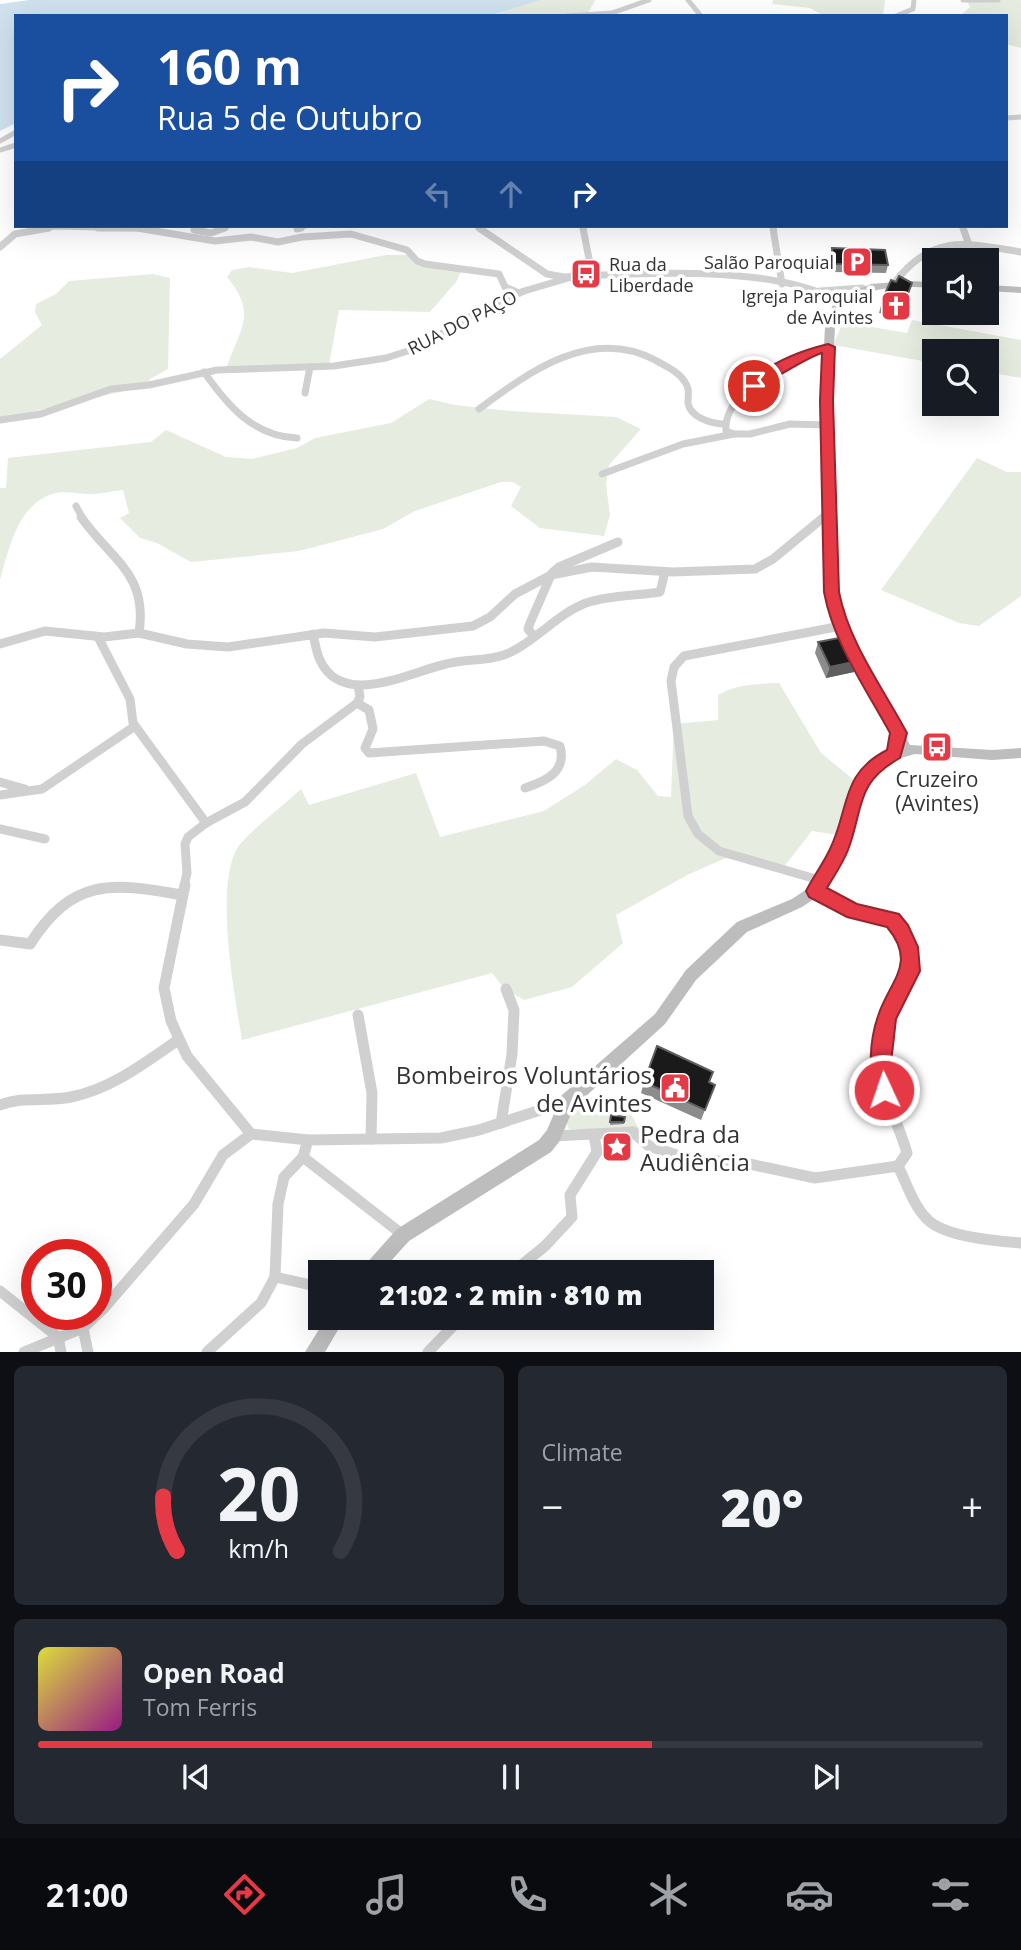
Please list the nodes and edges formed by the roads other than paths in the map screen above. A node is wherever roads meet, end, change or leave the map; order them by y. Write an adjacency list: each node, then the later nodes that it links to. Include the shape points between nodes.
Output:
1 (649, 0): 6 (street)
2 (688, 0): 7 (street)
3 (914, 0): 8 (street, via 913,9)
4 (963, 0): 5 (street)
5 (998, 0)
6 (597, 14)
7 (699, 14)
8 (901, 14)
9 (37, 228): 23 (street, via 15,234)
10 (137, 228): 20 (street)
11 (178, 228): 20 (street)
12 (196, 228): 13 (street, via 206,234)
13 (225, 228): 21 (street)
14 (300, 228): 19 (street)
15 (480, 228): 26 (street, via 547,274)
16 (583, 228): 25 (street)
17 (773, 228): 28 (street)
18 (963, 228): 22 (street)
19 (297, 229)
20 (174, 233): 21 (street, via 200,240)
21 (234, 238): 34 (street, via 278,242 351,234 407,250 425,264 499,274 505,287)
22 (969, 245): 24 (street); 27 (street, via 931,248)
23 (0, 247)
24 (1021, 252)
25 (592, 274): 26 (street); 28 (street, via 669,272)
26 (572, 277): 34 (street, RUA DO PAÇO)
27 (895, 282): 29 (street); 30 (street)
28 (782, 284): 33 (street)
29 (922, 284)
30 (862, 288): 33 (street); 35 (street)
31 (999, 289): 32 (street)
32 (1021, 290)
33 (820, 291): 35 (street)
34 (519, 293): 37 (street, RUA DO PAÇO, via 417,348 354,364)
35 (838, 301): 36 (street)
36 (828, 347): 42 (street, via 807,353 754,386 724,415); 43 (street)
37 (310, 367): 38 (street, RUA DO PAÇO); 39 (street)
38 (204, 372): 41 (street, RUA DO PAÇO, via 111,389 41,414); 45 (street, via 239,416 275,436)
39 (305, 393)
40 (479, 409): 42 (street, via 560,358 589,347 614,345 644,354 685,380 691,393 688,405 695,415 709,424)
41 (0, 420)
42 (722, 424): 44 (street)
43 (828, 425): 44 (street, via 790,424); 48 (street)
44 (734, 434): 46 (street, via 683,444)
45 (297, 438)
46 (602, 474)
47 (76, 506): 53 (street, via 89,528 134,579 142,598)
48 (830, 513): 50 (street, via 755,569); 52 (street, via 831,592)
49 (618, 542): 51 (street, via 559,567)
50 (665, 572): 51 (street, via 592,567); 55 (street, via 660,592 618,595 584,604)
51 (551, 575): 54 (street, via 515,594 473,626 375,637 333,632); 55 (street, via 529,622)
52 (841, 626): 61 (street, via 898,733); 70 (street, via 684,656 674,667 671,681 688,816 698,834 719,851)
53 (139, 633): 54 (street, via 228,647); 56 (street)
54 (313, 635): 58 (street, via 327,676 348,687)
55 (533, 635): 58 (street, via 496,659 446,663 405,677)
56 (98, 636): 57 (street, via 46,631); 60 (street, via 131,699)
57 (0, 644)
58 (358, 685): 59 (street)
59 (357, 703): 64 (street, via 369,710 373,729 365,748 369,753 544,741 560,746 562,766 548,780); 67 (street, via 302,744 245,802)
60 (135, 726): 65 (street, via 62,778); 67 (street)
61 (900, 752): 62 (street); 70 (street, via 877,763 864,776 839,850)
62 (1021, 753)
63 (0, 782): 65 (street)
64 (525, 788)
65 (34, 791): 66 (street)
66 (0, 795)
67 (206, 823): 71 (street, via 185,844 187,873)
68 (0, 829): 69 (street)
69 (45, 839)
70 (819, 886): 76 (street, via 797,903 742,927 691,975 660,1019); 85 (street, via 854,911 892,920 909,947 911,971 887,1018 881,1063 884,1090 906,1153)
71 (182, 895): 72 (street, via 96,887 59,905 38,927 30,944); 75 (street, via 164,988)
72 (0, 940)
73 (506, 989): 78 (street, via 514,1010)
74 (358, 1015): 82 (street, via 373,1097)
75 (178, 1040): 77 (street, via 144,1065 85,1093 10,1100); 79 (street)
76 (568, 1101): 78 (street); 81 (street)
77 (0, 1105)
78 (502, 1123): 82 (street, via 441,1138)
79 (251, 1135): 83 (street); 93 (street, via 223,1155 194,1204)
80 (594, 1135): 81 (street); 85 (street, via 633,1132 649,1146 692,1160 740,1162 815,1178); 89 (street, via 597,1152 570,1195 572,1217)
81 (553, 1136): 86 (street, via 541,1150)
82 (371, 1139): 83 (street)
83 (308, 1140): 84 (street)
84 (303, 1157): 86 (street); 90 (street, via 284,1177 278,1204)
85 (898, 1166): 87 (street, via 931,1223 967,1235)
86 (403, 1235): 88 (street)
87 (1021, 1243)
88 (381, 1260)
89 (528, 1260)
90 (275, 1277): 91 (street); 102 (street, via 261,1303)
91 (308, 1284)
92 (0, 1291): 98 (street)
93 (112, 1299)
94 (77, 1330): 98 (street)
95 (83, 1330): 101 (street)
96 (328, 1330): 103 (street)
97 (448, 1330): 104 (street)
98 (58, 1337): 99 (street); 100 (street)
99 (24, 1352)
100 (61, 1352)
101 (88, 1352)
102 (207, 1352)
103 (314, 1352)
104 (428, 1352)

